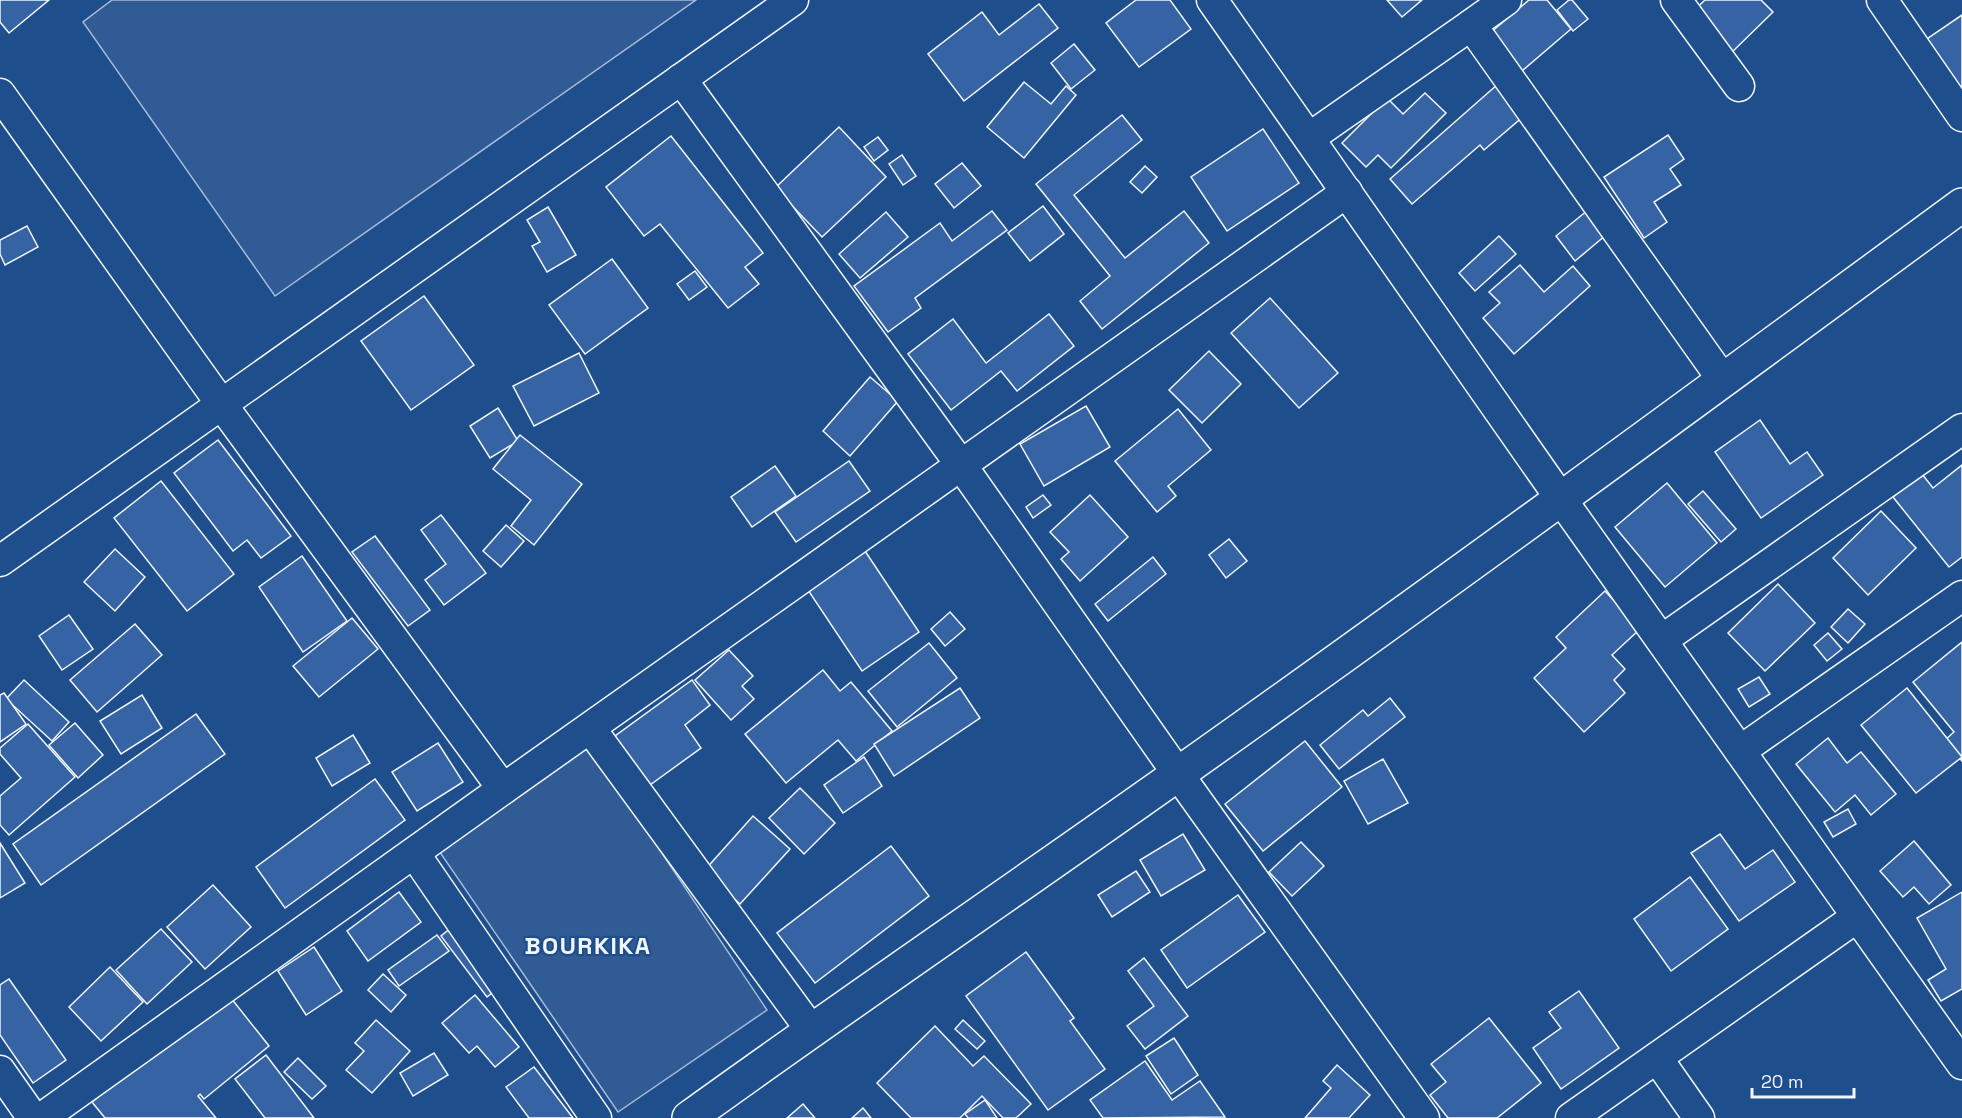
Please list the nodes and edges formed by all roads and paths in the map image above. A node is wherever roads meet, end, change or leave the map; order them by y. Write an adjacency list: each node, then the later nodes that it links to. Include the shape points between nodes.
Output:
1 (793, 0): 7 (street)
2 (1212, 0): 11 (street)
3 (1506, 0): 6 (street)
4 (1676, 0): 8 (street)
5 (1882, 0): 10 (street)
6 (1471, 25): 11 (street); 14 (street)
7 (681, 79): 15 (street); 17 (street)
8 (1739, 86)
9 (0, 94): 15 (street)
10 (1962, 116)
11 (1309, 138): 12 (street)
12 (1347, 192): 17 (street); 18 (street)
13 (1962, 205): 14 (main road)
14 (1724, 380): 18 (main road)
15 (222, 405): 19 (street); 25 (street)
16 (1962, 429): 21 (street)
17 (961, 465): 22 (street); 24 (street)
18 (1561, 499): 21 (street); 24 (main road)
19 (0, 561)
20 (1962, 596): 23 (street)
21 (1662, 640): 23 (street)
22 (590, 728): 25 (street); 28 (street)
23 (1740, 751): 27 (street)
24 (1178, 774): 28 (main road); 36 (street)
25 (503, 789): 26 (street)
26 (414, 853): 33 (street); 34 (street)
27 (1857, 917): 29 (street); 30 (street)
28 (811, 1030): 35 (main road)
29 (1657, 1058): 37 (street); 38 (street)
30 (1962, 1064)
31 (0, 1071): 32 (street)
32 (33, 1118)
33 (42, 1118)
34 (596, 1118)
35 (689, 1118)
36 (1424, 1118)
37 (1571, 1118)
38 (1699, 1118)

